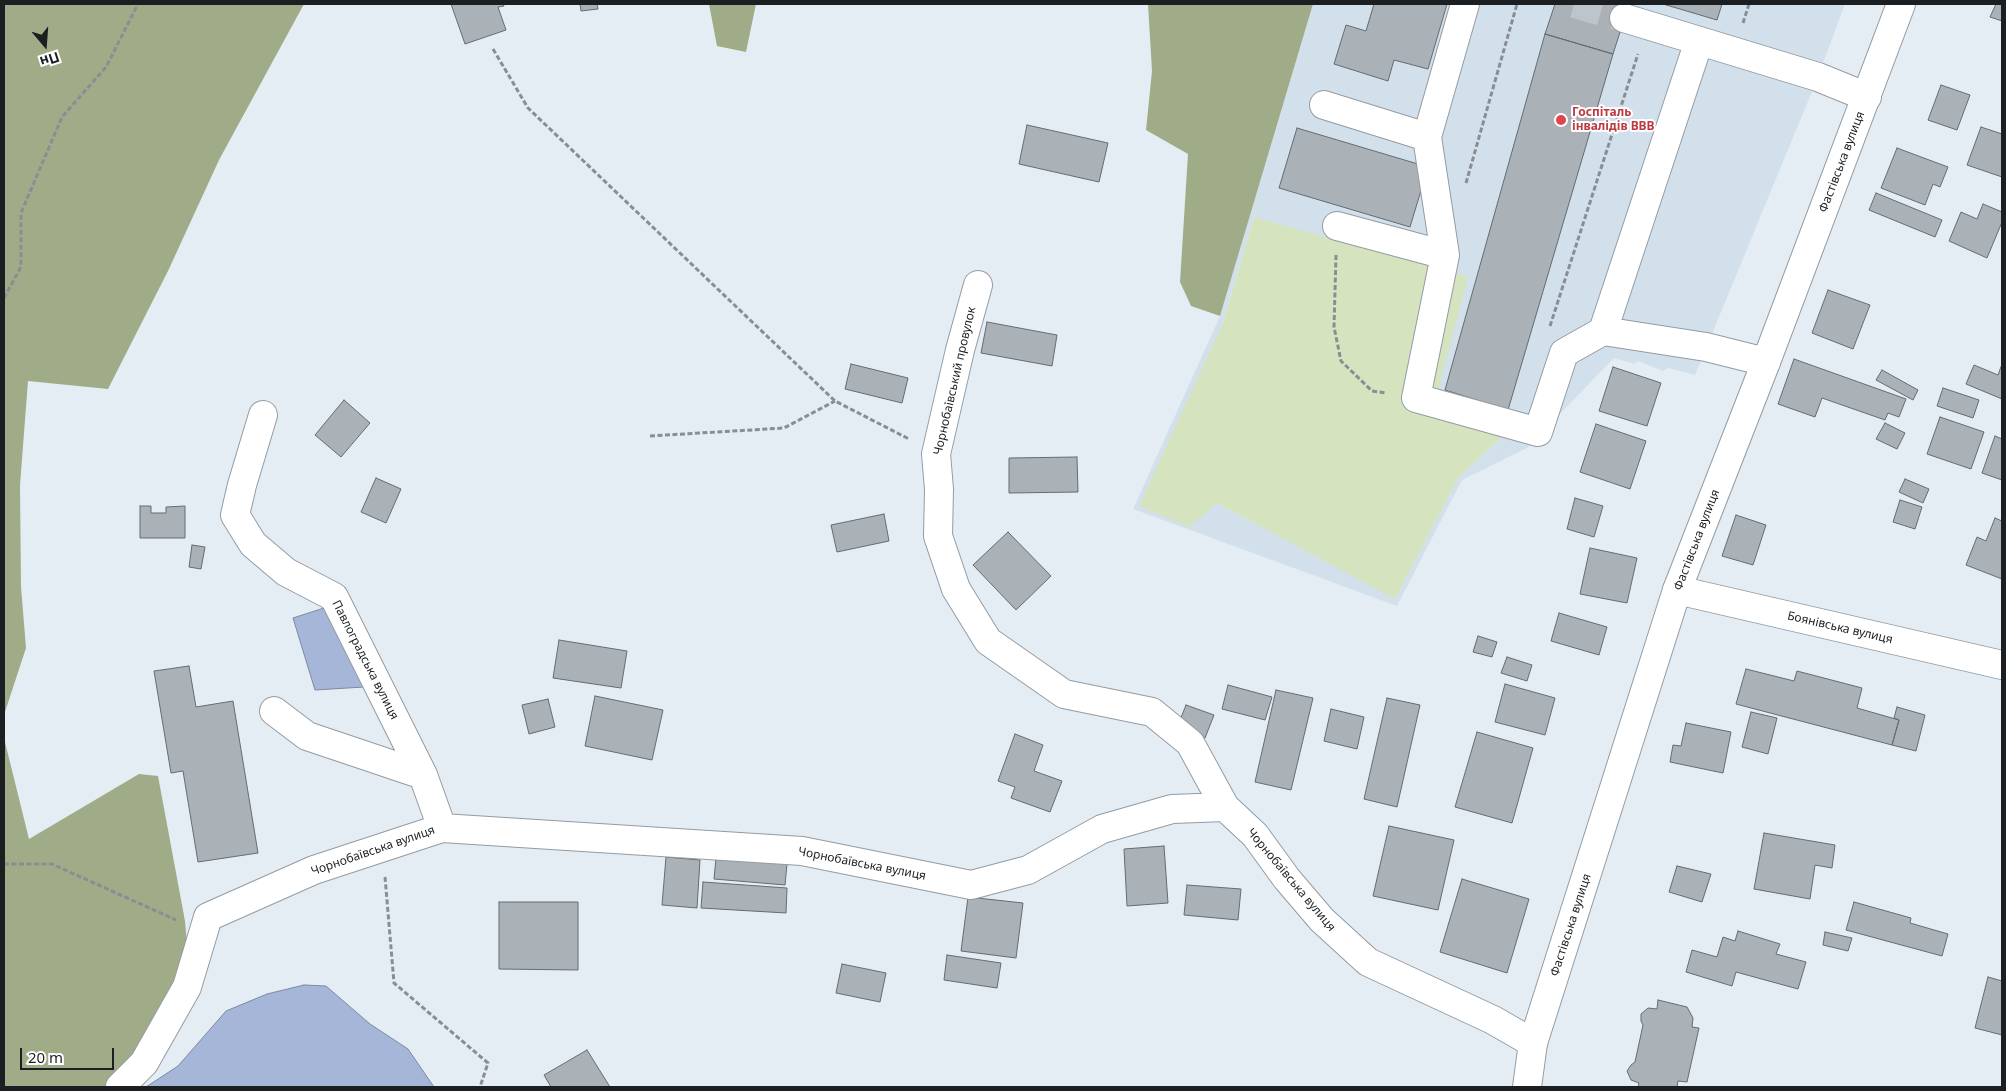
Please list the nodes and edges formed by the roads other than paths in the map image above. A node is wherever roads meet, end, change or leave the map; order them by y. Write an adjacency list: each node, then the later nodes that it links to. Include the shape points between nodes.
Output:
1 (1465, 4): 7 (street)
2 (1901, 4): 5 (street, Фастівська вулиця)
3 (1636, 22): 4 (street)
4 (1698, 42): 5 (street, via 1818,77); 11 (street)
5 (1867, 97): 12 (street, Фастівська вулиця)
6 (1324, 105): 7 (street)
7 (1427, 138): 9 (street)
8 (1337, 226): 9 (street)
9 (1446, 255): 11 (street, via 1416,398 1538,432 1564,353)
10 (978, 285): 18 (street, Чорнобаївський провулок, via 936,454 938,536 956,589 988,641 1064,694 1152,712 1190,743)
11 (1603, 331): 12 (street, via 1706,347)
12 (1766, 362): 14 (street, Фастівська вулиця)
13 (263, 415): 17 (street, Павлоградська вулиця, via 235,515 253,544 286,572 334,597)
14 (1677, 590): 15 (street, Боянівська вулиця); 20 (street, Фастівська вулиця)
15 (2002, 665)
16 (274, 711): 17 (street, via 307,736)
17 (422, 775): 19 (street, Павлоградська вулиця)
18 (1225, 807): 19 (street, Чорнобаївська вулиця, via 1172,808 1102,829 1028,870 971,885 802,851); 20 (street, Чорнобаївська вулиця, via 1256,835 1322,920 1368,962 1493,1020)
19 (442, 828): 21 (street, Чорнобаївська вулиця, via 314,870 208,917 187,987 144,1063)
20 (1533, 1043): 22 (street, Фастівська вулиця)
21 (120, 1087)
22 (1527, 1087)

